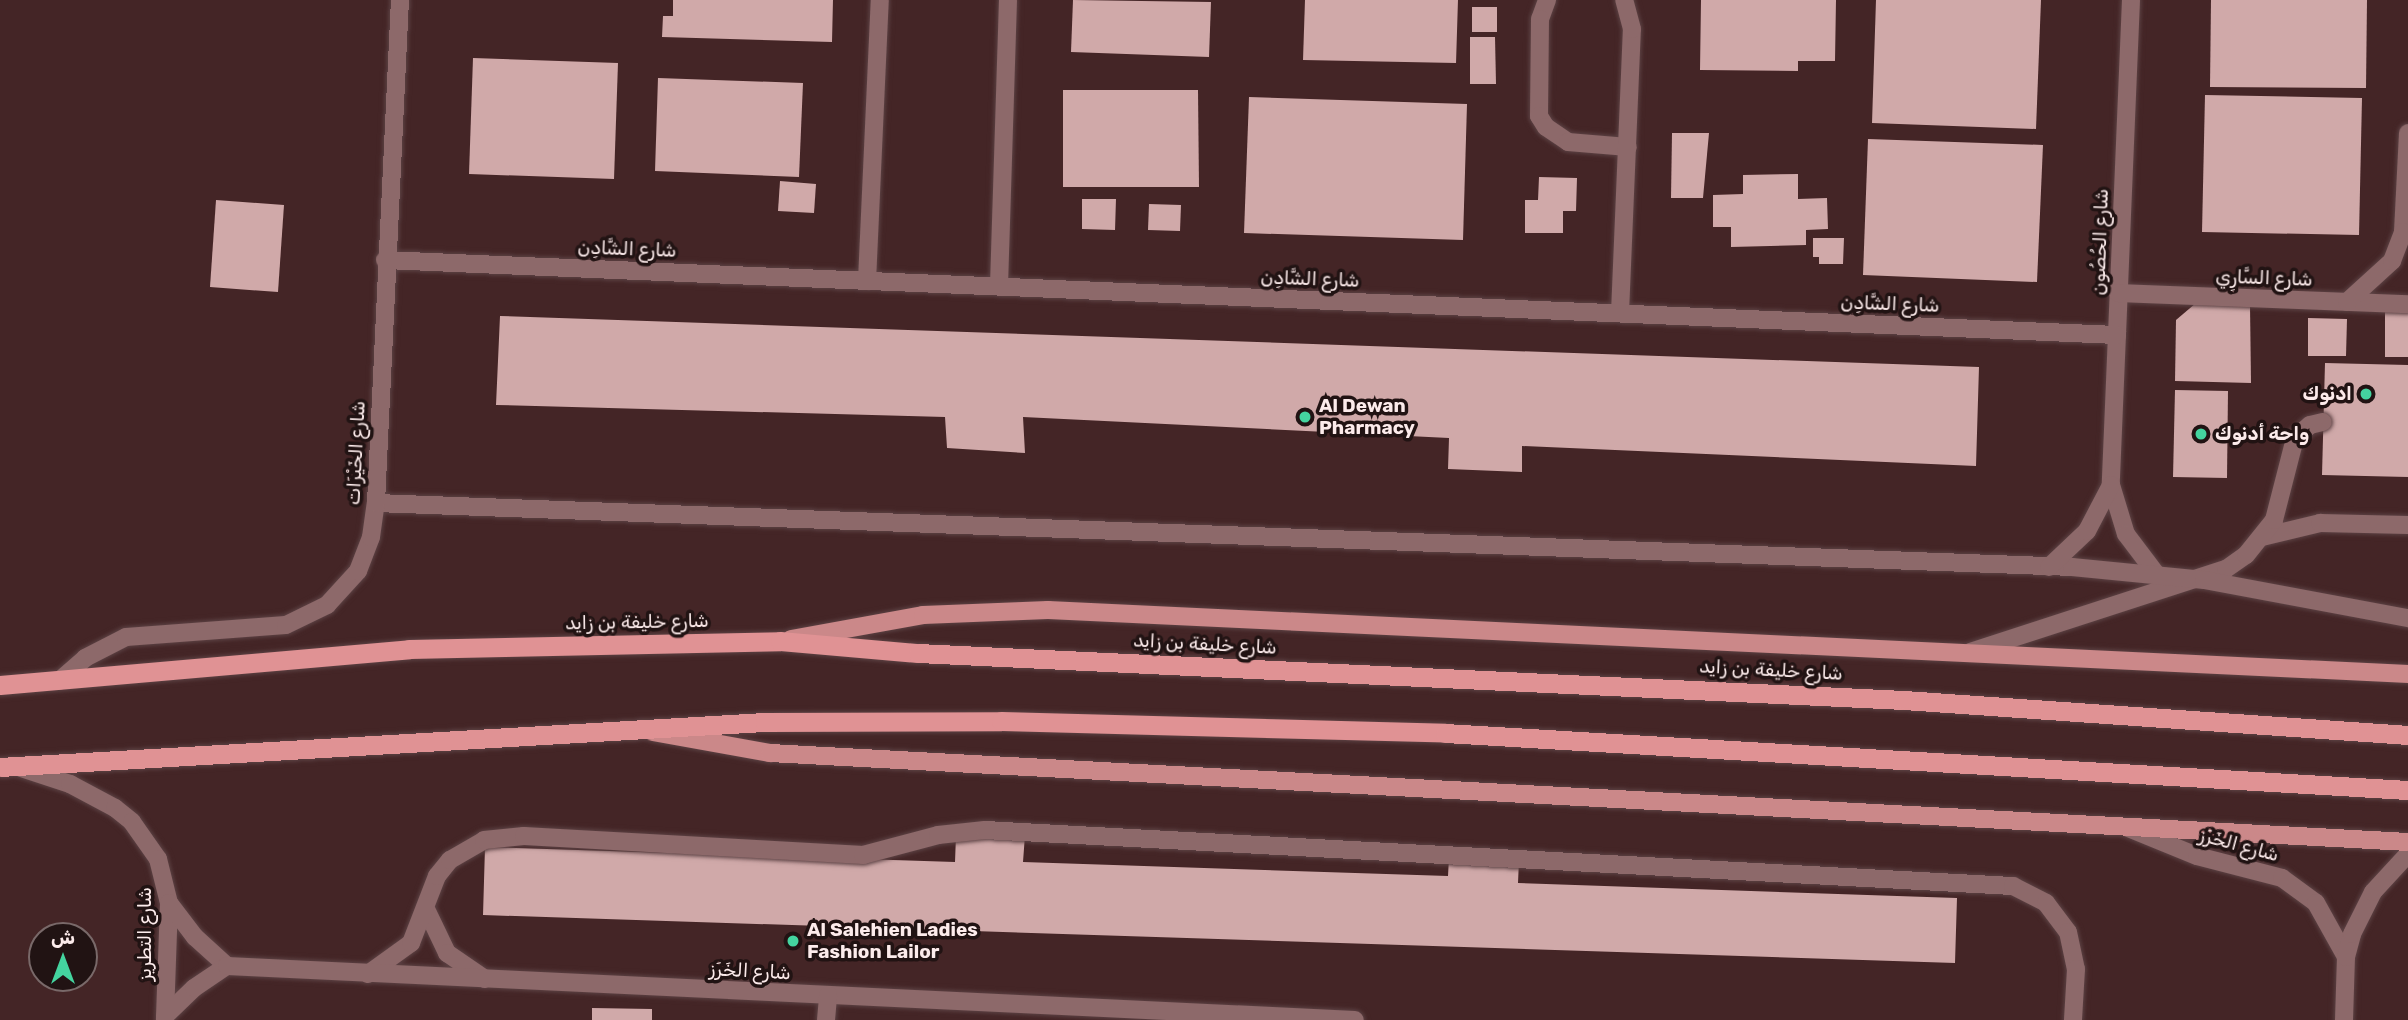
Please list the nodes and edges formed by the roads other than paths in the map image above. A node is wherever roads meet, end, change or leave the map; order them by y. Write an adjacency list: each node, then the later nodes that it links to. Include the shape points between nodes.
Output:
1 (400, 0): 10 (street, شارع الخَيْرَات)
2 (880, 0): 12 (street)
3 (1008, 0): 13 (street)
4 (1548, 0): 8 (street, via 1540,19 1539,116 1546,127 1568,142)
5 (1623, 0): 8 (street, via 1633,29)
6 (2131, 0): 14 (street, شارع الحُصُون)
7 (2408, 133): 9 (street)
8 (1628, 147): 17 (street)
9 (2403, 232): 11 (street); 15 (street, via 2392,261)
10 (385, 260): 12 (street, شارع الشَّادِن); 21 (street, شارع الخَيْرَات)
11 (2408, 262)
12 (867, 281): 13 (street, شارع الشَّادِن)
13 (999, 286): 17 (street, شارع الشَّادِن)
14 (2119, 293): 15 (street, شارع السَّارِي); 18 (street, شارع الحُصُون)
15 (2347, 302): 16 (street, شارع السَّارِي)
16 (2408, 304)
17 (1620, 313): 18 (street, شارع الشَّادِن)
18 (2117, 335): 20 (street, شارع الحُصُون)
19 (2323, 422): 23 (street, via 2310,425 2295,438 2283,500)
20 (2111, 485): 24 (street, شارع الحُصُون, via 2087,531); 25 (street, شارع الحُصُون, via 2126,534)
21 (376, 503): 24 (street); 31 (street, شارع الخَيْرَات, via 371,537 358,571 327,605 307,617 263,630 126,637 85,657)
22 (2408, 525): 23 (street, via 2320,523)
23 (2262, 537): 26 (street, via 2226,569)
24 (2049, 567): 25 (street)
25 (2157, 575): 26 (street)
26 (2204, 580): 27 (street); 29 (street)
27 (2408, 618)
28 (780, 641): 29 (main road, via 923,615 1048,610); 31 (highway, شارع خليفة بن زايد, via 409,649); 34 (highway, شارع خليفة بن زايد, via 918,653 1904,700)
29 (1970, 652): 30 (main road)
30 (2408, 674)
31 (59, 681): 32 (highway, شارع خليفة بن زايد)
32 (0, 685)
33 (643, 729): 35 (highway); 36 (highway, via 880,720 1445,733); 37 (main road, via 770,753)
34 (2408, 735)
35 (7, 767): 40 (street, شارع التطريز, via 70,783 132,822 158,859)
36 (2408, 790)
37 (2128, 828): 38 (main road); 42 (street, شارع الخَرَز, via 2197,856 2282,878 2316,903)
38 (2408, 842)
39 (2408, 854): 42 (street, via 2373,892)
40 (169, 903): 43 (street, via 195,937); 47 (street, شارع التطريز)
41 (427, 911): 44 (street, via 411,943); 45 (street, via 447,953); 50 (street, via 438,876 465,847 524,836 863,855 939,835 985,830 1994,883 2030,892 2052,910 2068,932 2076,969)
42 (2346, 957): 51 (street)
43 (227, 966): 44 (street, شارع الخَرَز); 47 (street, via 194,988)
44 (368, 974): 45 (street, شارع الخَرَز)
45 (485, 979): 46 (street, شارع الخَرَز)
46 (828, 995): 48 (street); 49 (street, شارع الخَرَز)
47 (165, 1018)
48 (826, 1020)
49 (1355, 1020)
50 (2073, 1020)
51 (2344, 1020)

